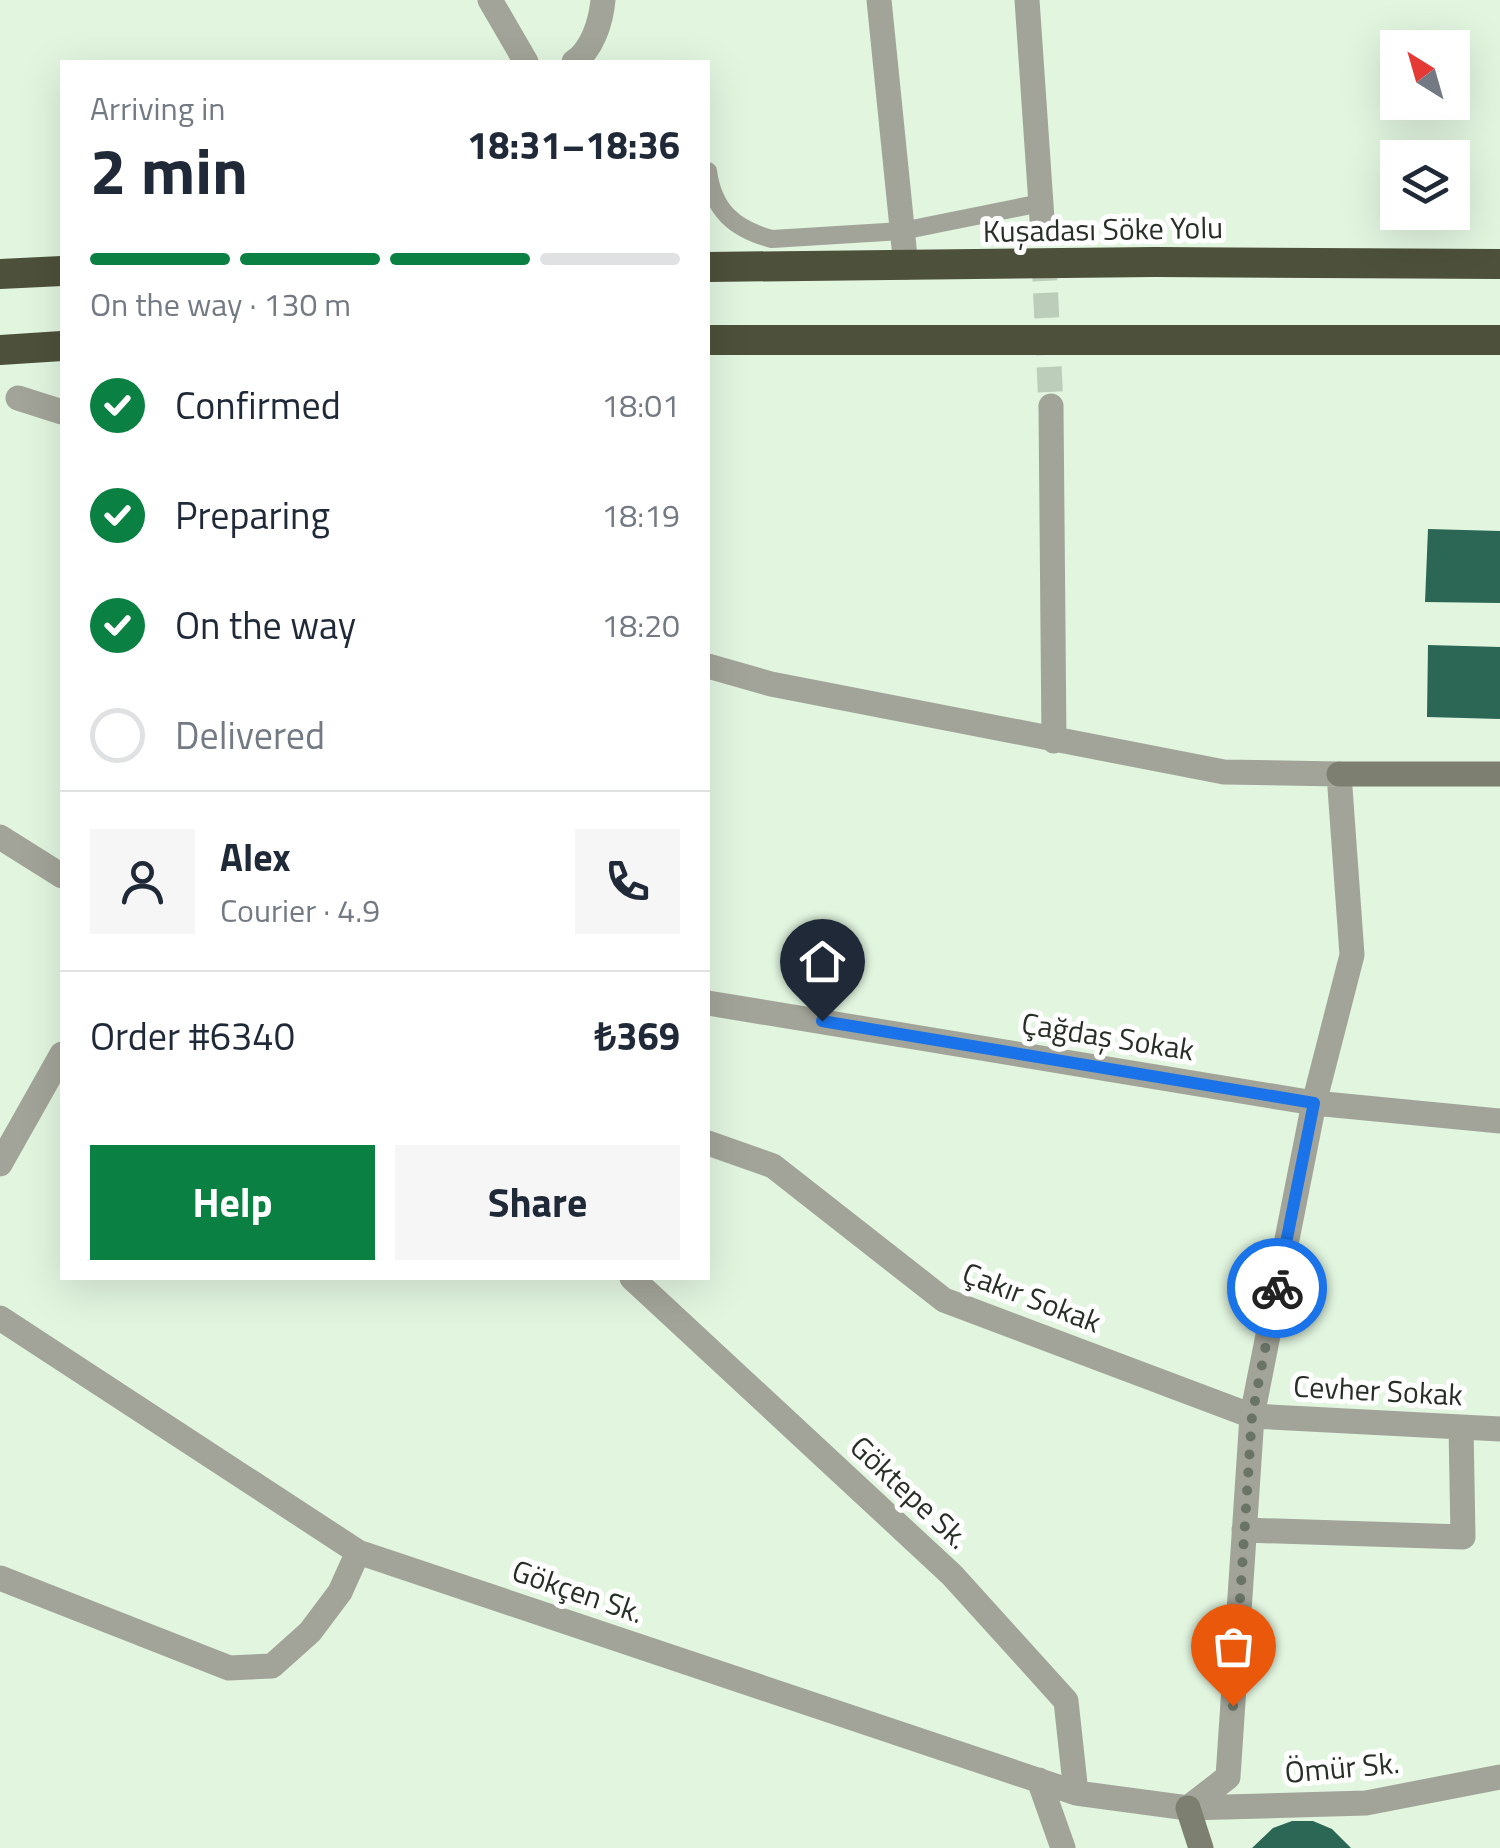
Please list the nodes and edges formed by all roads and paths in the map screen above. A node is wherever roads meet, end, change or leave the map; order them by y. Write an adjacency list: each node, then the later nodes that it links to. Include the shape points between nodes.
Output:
1 (490, 0): 5 (street)
2 (603, 0): 6 (street, via 602,16)
3 (879, 0): 9 (street)
4 (1027, 0): 8 (street)
5 (525, 60)
6 (577, 60)
7 (710, 178): 9 (lane, via 727,218 772,239)
8 (1041, 211): 9 (lane)
9 (902, 231): 12 (street)
10 (1500, 264): 12 (highway, Kuşadası Söke Yolu)
11 (710, 267): 12 (highway, Kuşadası Söke Yolu)
12 (906, 267)
13 (60, 271): 14 (highway)
14 (0, 274)
15 (710, 340): 16 (highway)
16 (1500, 340)
17 (60, 346): 18 (highway)
18 (0, 350)
19 (18, 398): 21 (street)
20 (1051, 406): 23 (street)
21 (60, 411)
22 (710, 667): 23 (street)
23 (1054, 741): 24 (street, via 1224,772)
24 (1339, 774): 25 (street); 30 (street, via 1352,955)
25 (1500, 774)
26 (0, 837): 27 (street)
27 (60, 875)
28 (710, 1003): 30 (street, Çağdaş Sokak)
29 (60, 1058): 33 (street)
30 (1314, 1103): 31 (street, Çağdaş Sokak); 36 (street)
31 (1500, 1122)
32 (710, 1144): 36 (street, Çakır Sokak, via 773,1166 944,1300)
33 (0, 1164)
34 (634, 1280): 44 (street, Göktepe Sk., via 952,1576 1066,1701)
35 (0, 1318): 40 (street, Gökçen Sk.)
36 (1252, 1416): 37 (street, Cevher Sokak); 39 (street)
37 (1461, 1427): 38 (street, Cevher Sokak); 39 (street, via 1463,1537)
38 (1500, 1429)
39 (1244, 1530): 45 (street, via 1228,1777)
40 (358, 1552): 41 (street, via 340,1592 310,1632 272,1666 229,1668); 43 (street, Gökçen Sk.)
41 (0, 1578)
42 (1500, 1777): 45 (street, Ömür Sk., via 1366,1804)
43 (1040, 1780): 44 (street, Gökçen Sk.); 46 (street)
44 (1076, 1792): 45 (street, Gökçen Sk.)
45 (1188, 1808): 47 (street)
46 (1063, 1848)
47 (1201, 1848)

